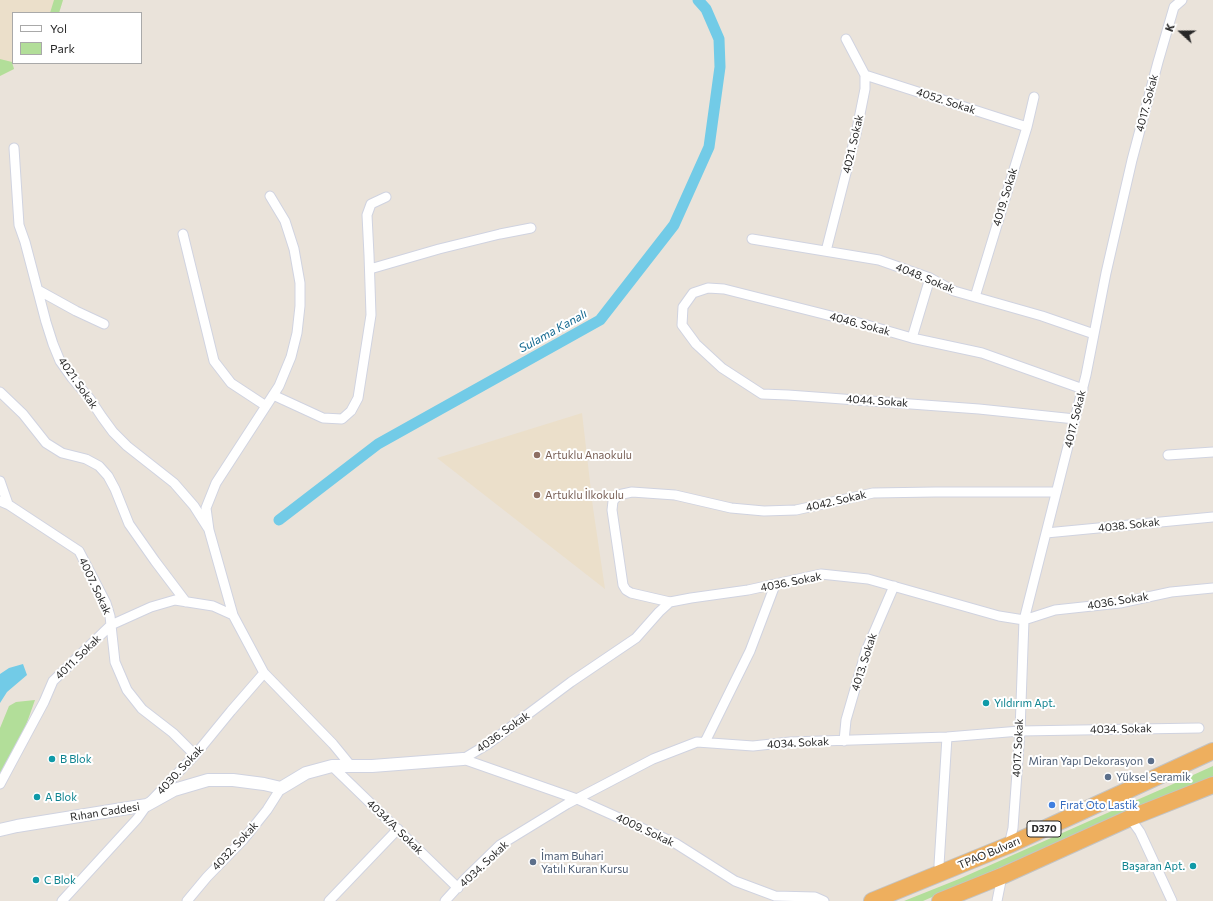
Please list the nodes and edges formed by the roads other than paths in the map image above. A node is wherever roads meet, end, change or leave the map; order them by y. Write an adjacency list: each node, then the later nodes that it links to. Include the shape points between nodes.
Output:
1 (1182, 0): 18 (street, 4017. Sokak, via 1174,7 1132,160)
2 (846, 39): 3 (street)
3 (866, 74): 5 (street, 4052. Sokak); 12 (street, 4021. Sokak, via 866,89 856,134)
4 (1034, 97): 5 (street, 4019. Sokak)
5 (1027, 127): 16 (street, 4019. Sokak)
6 (14, 148): 15 (street, 4021. Sokak, via 19,225)
7 (270, 196): 23 (street, via 285,221 294,249 300,283 298,333 291,357)
8 (386, 197): 13 (street, via 371,204 367,215)
9 (531, 228): 13 (street, via 439,249)
10 (183, 234): 24 (street, via 214,361 231,383)
11 (752, 239): 12 (street, 4048. Sokak)
12 (826, 251): 14 (street, 4048. Sokak, via 879,260)
13 (370, 269): 23 (street, via 371,315 358,398 351,411 342,419 324,418)
14 (930, 278): 16 (street, 4048. Sokak, via 954,291); 19 (street)
15 (38, 290): 17 (street); 32 (street, 4021. Sokak, via 53,344 60,361 72,378 127,446 174,483 194,506)
16 (975, 297): 18 (street, 4048. Sokak)
17 (104, 324)
18 (1094, 334): 21 (street, 4017. Sokak)
19 (912, 338): 20 (street, 4046. Sokak, via 724,289 708,288 693,292 683,308 682,325); 21 (street, 4046. Sokak, via 982,353)
20 (696, 344): 25 (street, 4044. Sokak, via 722,368 762,394 934,405)
21 (1082, 389): 25 (street, 4017. Sokak)
22 (0, 392): 37 (street, via 23,414 46,443 62,453 86,459 99,466 108,476 129,524)
23 (273, 395): 24 (street)
24 (266, 406): 32 (street, via 216,483 206,508)
25 (1075, 419): 29 (street, 4017. Sokak)
26 (1213, 452): 27 (street)
27 (1168, 455)
28 (0, 481): 30 (street)
29 (1056, 492): 33 (street, 4017. Sokak); 38 (street, 4042. Sokak, via 873,493 796,510 764,511 731,508 675,495 632,492 618,495 613,501 612,510 623,585 631,593)
30 (4, 503): 41 (street, 4007. Sokak, via 78,551 106,603)
31 (1213, 517): 33 (street, 4038. Sokak)
32 (209, 530): 39 (street)
33 (1046, 533): 40 (street, 4017. Sokak)
34 (774, 584): 35 (street, 4036. Sokak, via 822,574 868,579); 38 (street, 4036. Sokak); 47 (street, via 750,651)
35 (894, 586): 40 (street, 4036. Sokak, via 999,616); 46 (street, 4013. Sokak, via 866,651 846,720)
36 (1213, 588): 40 (street, 4036. Sokak, via 1171,592 1120,603 1055,610)
37 (186, 602): 39 (street, 4011. Sokak, via 213,606); 41 (street, 4011. Sokak, via 175,600)
38 (670, 602): 50 (street, 4036. Sokak, via 636,638 571,682 488,744)
39 (233, 615): 42 (street)
40 (1024, 620): 44 (street, 4017. Sokak)
41 (111, 625): 49 (street, 4007. Sokak, via 115,662 127,690 142,709 173,733); 53 (street, 4011. Sokak, via 53,681)
42 (264, 673): 49 (street, 4030. Sokak); 52 (street)
43 (1199, 728): 44 (street, 4034. Sokak)
44 (1020, 731): 45 (street, 4034. Sokak); 61 (street, 4017. Sokak, via 1013,828)
45 (947, 737): 46 (street, 4034. Sokak); 62 (street)
46 (844, 740): 47 (street, 4034. Sokak, via 753,746)
47 (705, 742): 56 (street, 4034. Sokak, via 697,742 652,759)
48 (1213, 751): 61 (highway, TPAO Bulvarı / D370)
49 (195, 755): 57 (street, 4030. Sokak)
50 (463, 759): 52 (street); 56 (street, 4009. Sokak)
51 (332, 766): 52 (street); 55 (street, via 306,773); 59 (street, 4034/A. Sokak)
52 (351, 766)
53 (0, 784)
54 (1213, 785): 58 (highway, D370)
55 (281, 788): 57 (street, Rıhan Caddesi, via 233,780 208,780 174,790); 66 (street, 4032. Sokak, via 243,840 207,876)
56 (577, 799): 64 (street, 4034. Sokak, via 500,845); 69 (street, 4009. Sokak, via 675,843 735,881 775,896 815,897)
57 (147, 805): 60 (street, Rıhan Caddesi); 65 (street, 4030. Sokak)
58 (1130, 818): 63 (highway, D370); 73 (street, via 1140,832)
59 (398, 829): 64 (street, 4034/A. Sokak); 67 (street)
60 (0, 830)
61 (1009, 846): 62 (highway, TPAO Bulvarı / D370)
62 (940, 874): 70 (highway, TPAO Bulvarı / D370)
63 (1002, 876): 71 (highway, D370); 72 (street)
64 (458, 888): 68 (street, 4034. Sokak)
65 (62, 901)
66 (187, 901)
67 (329, 901)
68 (445, 901)
69 (824, 901)
70 (872, 901)
71 (940, 901)
72 (996, 901)
73 (1172, 901)

